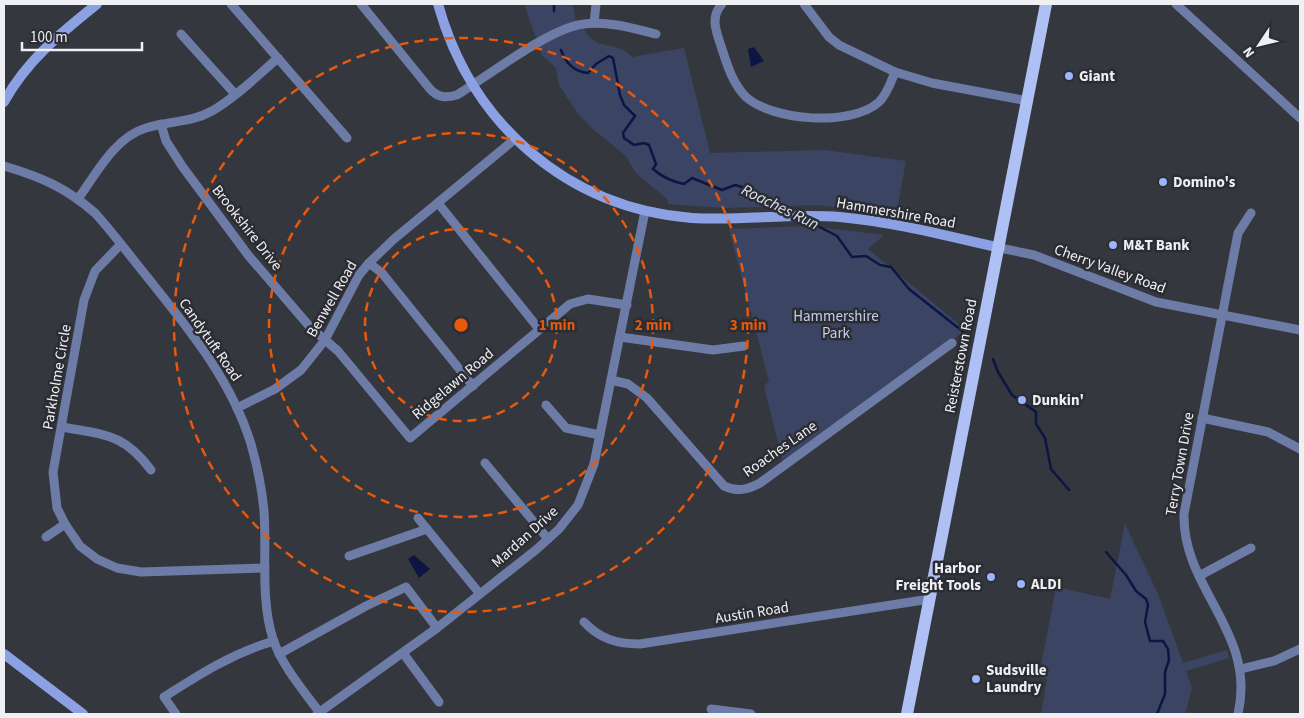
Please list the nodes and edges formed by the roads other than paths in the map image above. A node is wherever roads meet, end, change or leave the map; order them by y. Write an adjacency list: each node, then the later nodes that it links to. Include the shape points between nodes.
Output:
1 (98, 4): 18 (street, via 59,34 32,62)
2 (231, 4): 13 (street)
3 (362, 4): 15 (street, via 434,94 450,97)
4 (438, 4): 15 (street, Hammershire Road, via 452,47)
5 (596, 4): 10 (street)
6 (722, 4): 14 (street, via 714,22 730,70 740,90 760,106 818,119 868,110 885,95)
7 (804, 4): 14 (street, via 839,45)
8 (1046, 4): 17 (main road, Reisterstown Road)
9 (1176, 4): 19 (street)
10 (594, 23): 12 (street); 15 (street, via 574,26 556,34)
11 (181, 34): 16 (street)
12 (656, 34)
13 (278, 58): 16 (street); 21 (street)
14 (895, 72): 17 (street, via 932,83)
15 (472, 86): 22 (street, Hammershire Road)
16 (235, 94): 20 (street, via 199,117)
17 (1028, 100): 29 (main road, Reisterstown Road)
18 (4, 102)
19 (1300, 118)
20 (161, 124): 24 (street, via 138,131 122,142); 36 (street, Brookshire Drive, via 166,141 220,218 298,313)
21 (347, 138)
22 (515, 139): 25 (street, Benwell Road); 26 (street, Hammershire Road, via 564,177 590,191)
23 (4, 166): 24 (street, Candytuft Road, via 50,181)
24 (78, 198): 28 (street, Candytuft Road)
25 (438, 203): 30 (street, Benwell Road); 33 (street)
26 (645, 211): 29 (street, Hammershire Road, via 694,218 841,218 906,227); 31 (street, Mardan Drive)
27 (1251, 213): 32 (street, Terry Town Drive, via 1238,233)
28 (121, 244): 42 (street, Candytuft Road, via 206,352); 44 (street, Parkholme Circle, via 104,259 89,284)
29 (1000, 248): 32 (street, Cherry Valley Road, via 1034,255 1156,302); 59 (main road, Reisterstown Road)
30 (369, 263): 36 (street, Benwell Road, via 359,275); 40 (street, via 382,273)
31 (627, 304): 33 (street, Ridgelawn Road, via 579,300); 35 (street, Mardan Drive)
32 (1222, 314): 34 (street, Cherry Valley Road); 43 (street, Terry Town Drive)
33 (539, 329): 40 (street, Ridgelawn Road)
34 (1300, 330)
35 (620, 337): 38 (street, via 713,350); 39 (street, Mardan Drive)
36 (325, 340): 40 (street, Ridgelawn Road, via 338,351 410,438); 42 (street, Benwell Road, via 289,380)
37 (952, 343): 39 (street, Roaches Lane, via 760,483 745,490 724,486 647,398 628,384)
38 (744, 346)
39 (611, 380): 45 (street, Mardan Drive)
40 (473, 386)
41 (546, 405): 45 (street, via 566,428)
42 (237, 408): 56 (street, Candytuft Road, via 261,488)
43 (1202, 418): 46 (street, via 1268,432); 57 (street, Terry Town Drive, via 1183,529)
44 (62, 427): 48 (street, via 123,441); 50 (street, Parkholme Circle, via 53,486)
45 (600, 435): 53 (street, Mardan Drive, via 590,479 578,505)
46 (1300, 449)
47 (485, 463): 53 (street)
48 (151, 470)
49 (418, 518): 51 (street)
50 (64, 524): 52 (street); 56 (street, Parkholme Circle, via 88,552 106,564 127,570)
51 (427, 529): 55 (street); 58 (street)
52 (46, 537)
53 (548, 539): 58 (street, Mardan Drive)
54 (1251, 548): 57 (street)
55 (349, 556)
56 (265, 568): 62 (street, Candytuft Road, via 267,612)
57 (1199, 576): 67 (street, Terry Town Drive, via 1232,640)
58 (480, 594): 61 (street, Mardan Drive)
59 (930, 599): 60 (street, Austin Road, via 640,644 618,643 604,638); 74 (main road, Reisterstown Road)
60 (584, 622)
61 (437, 628): 64 (street, Mardan Drive); 66 (street, via 406,587)
62 (274, 641): 66 (street, Candytuft Road); 72 (street, via 224,659 164,696)
63 (1300, 650): 67 (street, via 1274,661)
64 (403, 653): 68 (street); 70 (street, Mardan Drive)
65 (4, 654): 71 (street)
66 (279, 654): 70 (street, Candytuft Road)
67 (1241, 669): 75 (street, Terry Town Drive)
68 (439, 702)
69 (711, 709): 73 (street)
70 (318, 713)
71 (83, 714)
72 (176, 714)
73 (751, 714)
74 (907, 714)
75 (1238, 714)

